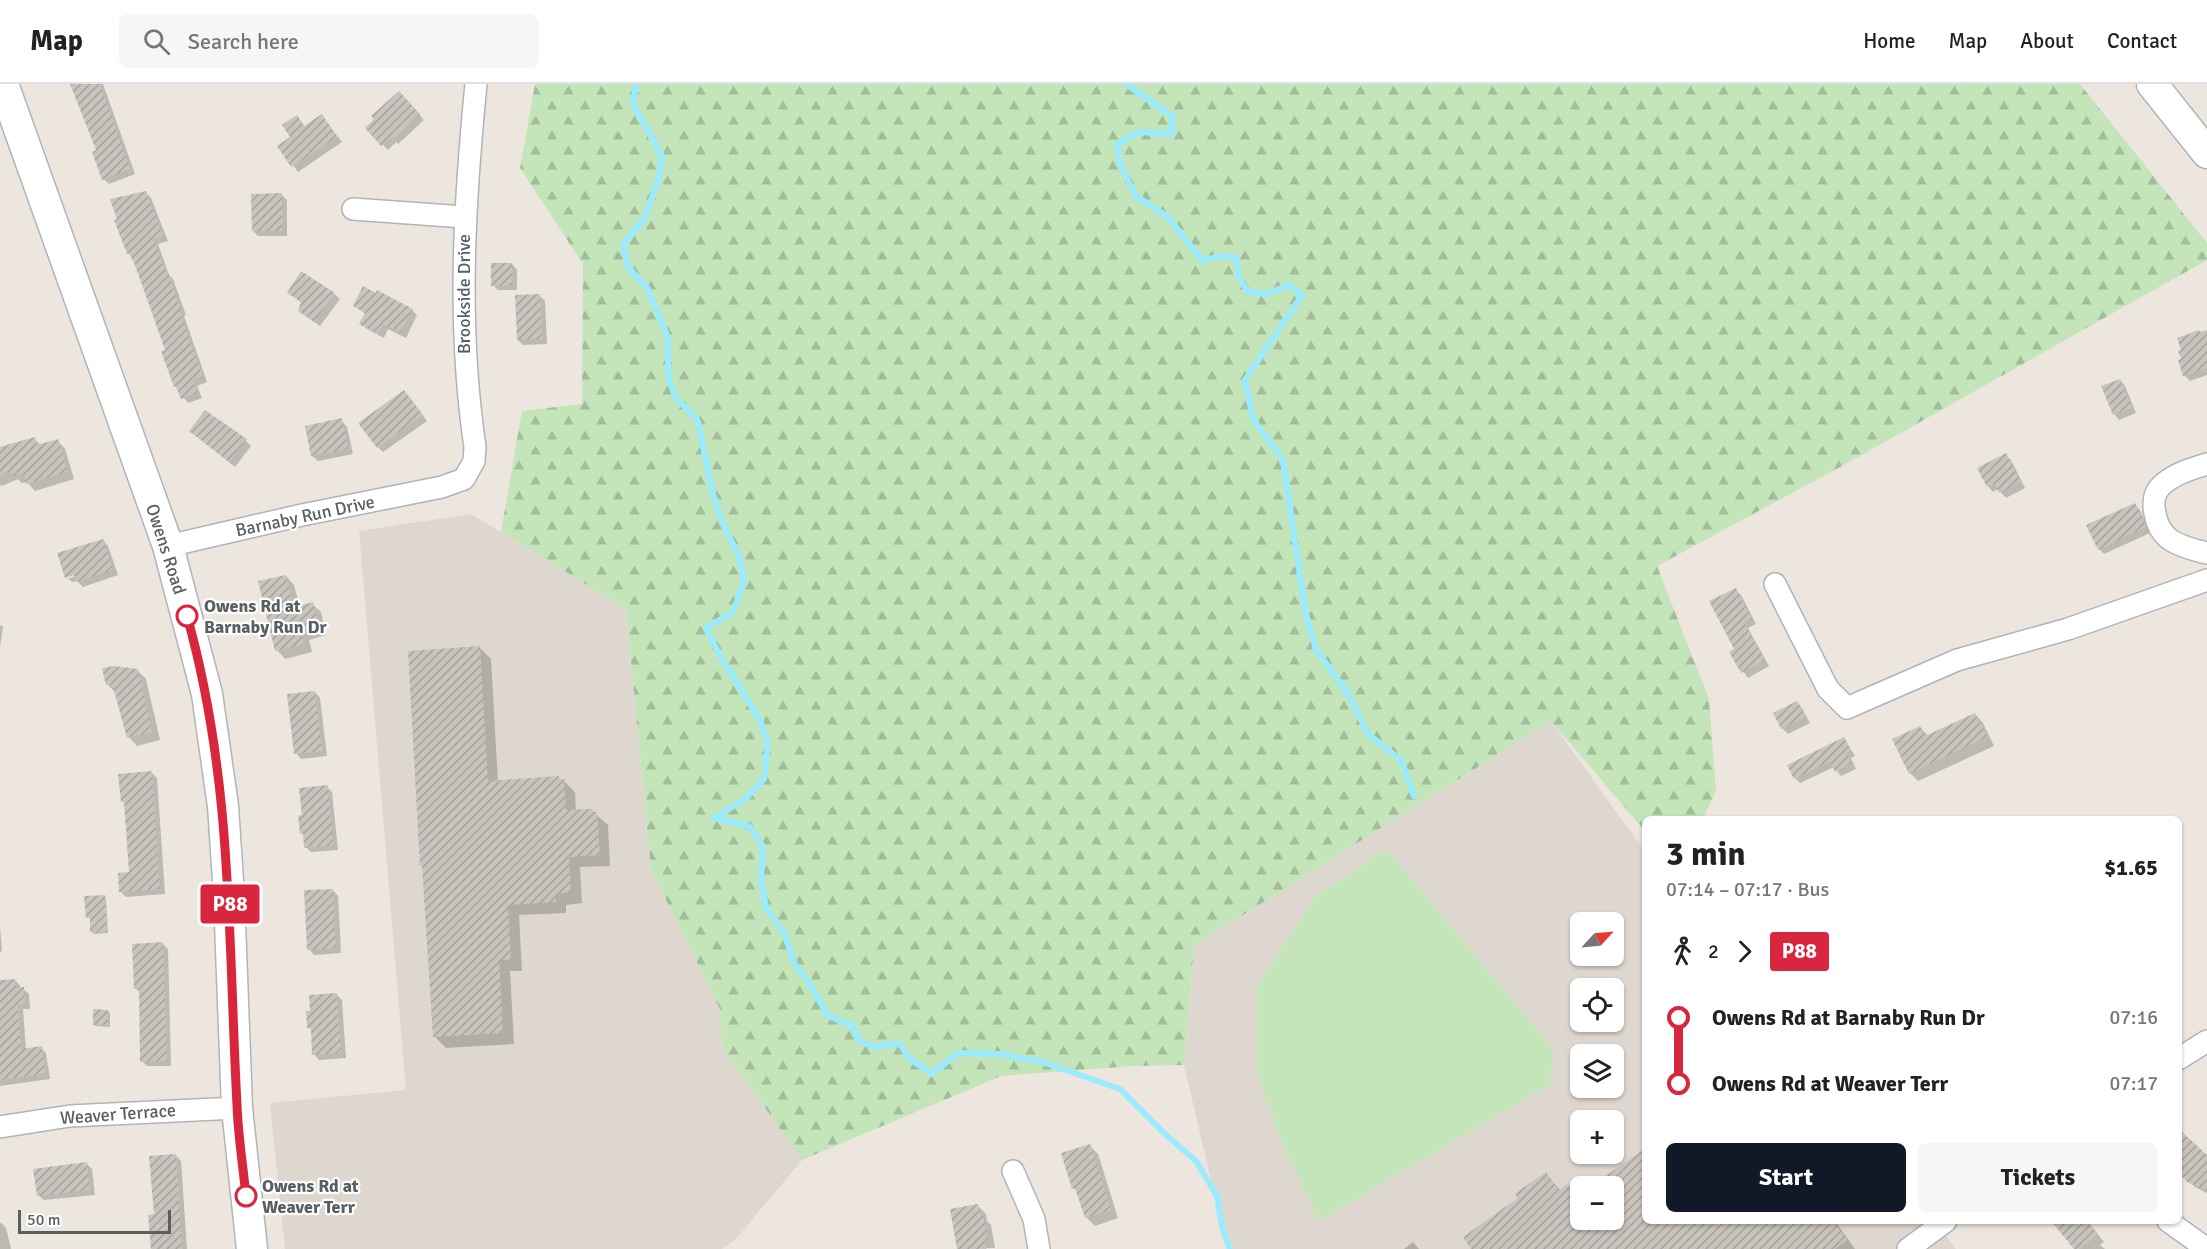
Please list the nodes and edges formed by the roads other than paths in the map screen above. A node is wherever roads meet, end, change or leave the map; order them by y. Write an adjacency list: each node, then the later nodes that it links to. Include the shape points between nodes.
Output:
1 (3, 84): 9 (street, Owens Road)
2 (476, 84): 6 (street, Brookside Drive)
3 (2152, 84): 4 (street)
4 (2207, 153)
5 (353, 209): 6 (street)
6 (464, 217): 8 (street, Brookside Drive, via 465,364 474,461 464,479)
7 (2207, 464): 10 (street, via 2183,471 2160,487 2154,500 2156,519 2167,537)
8 (442, 487): 9 (street, Barnaby Run Drive)
9 (168, 546): 15 (street, Owens Road, via 207,694 223,806)
10 (2207, 553)
11 (2207, 580): 12 (street, via 2068,629 1957,660 1847,708 1828,689)
12 (1775, 584)
13 (2207, 1041): 14 (street)
14 (2182, 1057)
15 (237, 1108): 16 (street, Weaver Terrace, via 70,1116); 20 (street, Owens Road)
16 (0, 1127)
17 (1012, 1171): 21 (street, via 1034,1219)
18 (1942, 1224): 22 (street)
19 (2172, 1224): 23 (street)
20 (252, 1249)
21 (1039, 1249)
22 (1908, 1249)
23 (2207, 1249)

